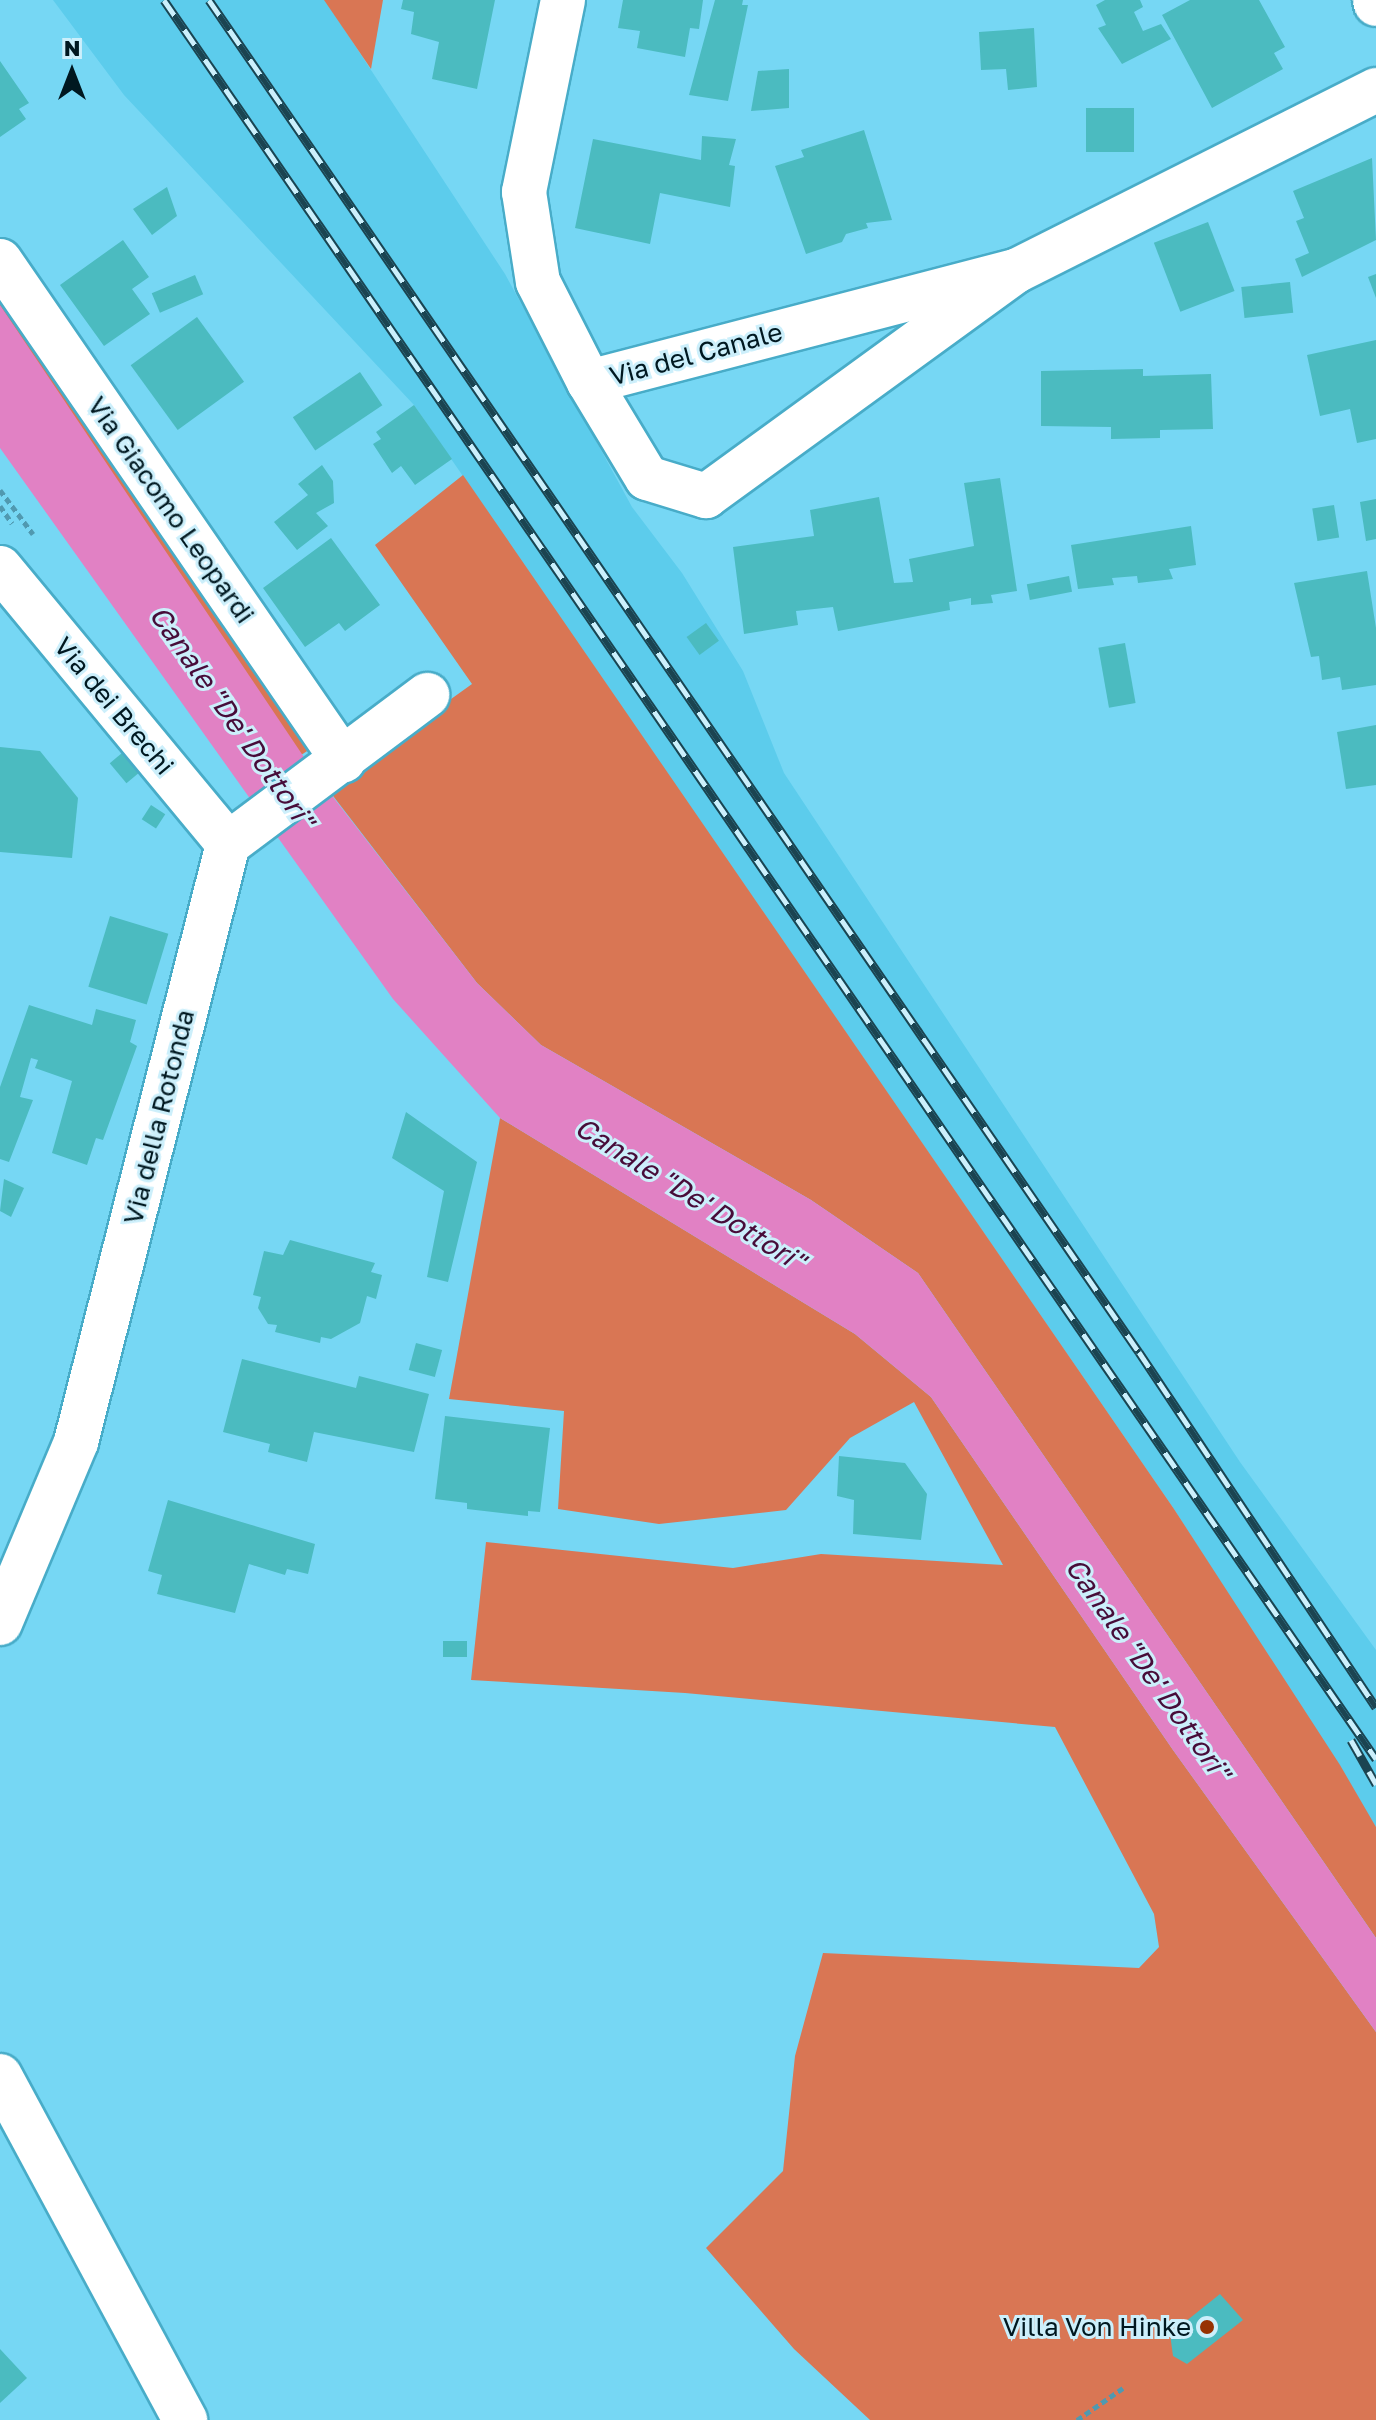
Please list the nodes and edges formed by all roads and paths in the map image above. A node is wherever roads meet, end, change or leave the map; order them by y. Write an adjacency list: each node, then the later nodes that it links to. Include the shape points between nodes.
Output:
1 (563, 0): 5 (street, via 524,192 538,282)
2 (1376, 90): 4 (street, Via del Canale)
3 (0, 261): 8 (street, Via Giacomo Leopardi)
4 (1016, 271): 5 (street, Via del Canale); 5 (street, Via del Canale, via 706,496 647,478)
5 (589, 382)
6 (3, 579): 9 (street, Via dei Brechi)
7 (427, 695): 8 (street)
8 (330, 767): 9 (street)
9 (228, 844): 10 (street, Via della Rotonda, via 76,1442)
10 (0, 1623)
11 (0, 2076): 13 (street)
12 (1123, 2388): 14 (path)
13 (185, 2420)
14 (1077, 2420)

